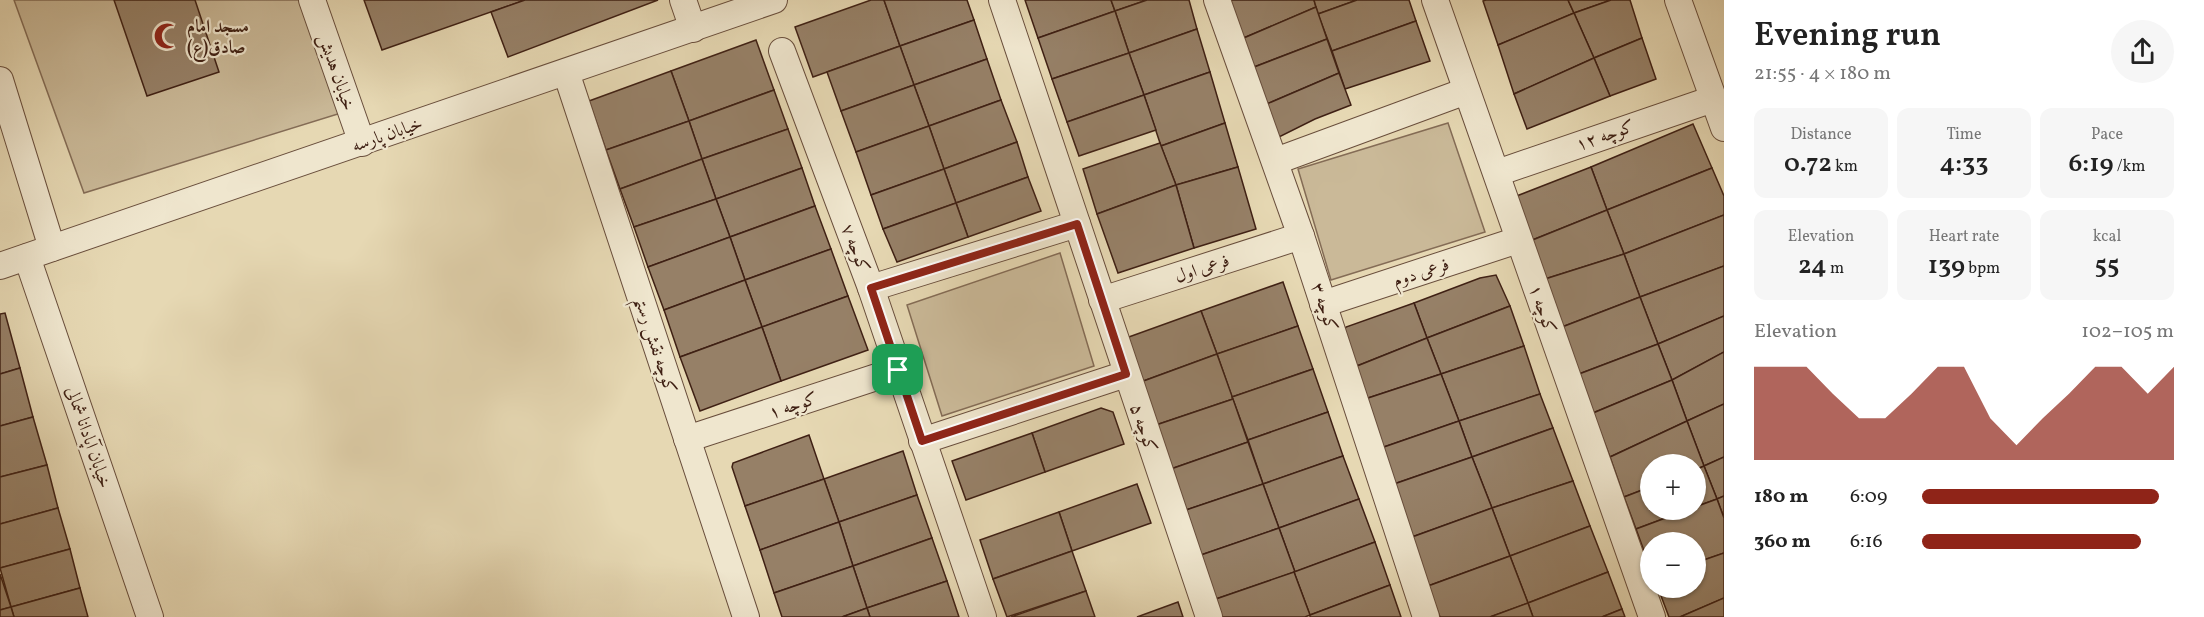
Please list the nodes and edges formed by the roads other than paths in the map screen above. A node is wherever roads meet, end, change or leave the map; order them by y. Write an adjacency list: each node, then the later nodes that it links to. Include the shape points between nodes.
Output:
1 (312, 0): 15 (street, خیابان هدیش)
2 (683, 0): 8 (street)
3 (774, 0): 8 (street, خیابان پارسه)
4 (1002, 0): 18 (street, کوچه ۵)
5 (1216, 0): 16 (street, کوچه ۳)
6 (1436, 0): 12 (street, کوچه ۱)
7 (1678, 0): 13 (street)
8 (693, 28): 10 (street, خیابان پارسه)
9 (782, 51): 24 (street, کوچه ۷)
10 (566, 72): 15 (street, خیابان پارسه); 29 (street, کوچه نقش رستم)
11 (0, 80): 21 (street)
12 (1466, 91): 16 (street); 17 (street, کوچه ۱)
13 (1713, 99): 14 (street); 17 (street, کوچه ۱۲)
14 (1724, 128)
15 (362, 143): 21 (street, خیابان پارسه)
16 (1276, 161): 19 (street, کوچه ۳)
17 (1497, 173): 20 (street, کوچه ۱)
18 (1077, 224): 24 (street); 25 (street, کوچه ۵)
19 (1301, 236): 25 (street, فرعی اول); 26 (street, کوچه ۳)
20 (1518, 240): 26 (street, فرعی دوم); 36 (street, کوچه ۱)
21 (52, 248): 22 (street, خیابان پارسه)
22 (27, 257): 23 (street, خیابان پارسه); 31 (street, خیابان آپادانا شمالی)
23 (0, 266)
24 (871, 288): 27 (street, کوچه ۷)
25 (1102, 300): 28 (street, کوچه ۵)
26 (1323, 304): 35 (street, کوچه ۳)
27 (898, 370): 29 (street, کوچه ۱); 30 (street, کوچه ۷)
28 (1126, 374): 30 (street); 34 (street, کوچه ۵)
29 (687, 439): 32 (street, کوچه نقش رستم)
30 (922, 441): 33 (street, کوچه ۷)
31 (150, 617)
32 (746, 617)
33 (983, 617)
34 (1209, 617)
35 (1426, 617)
36 (1652, 617)

